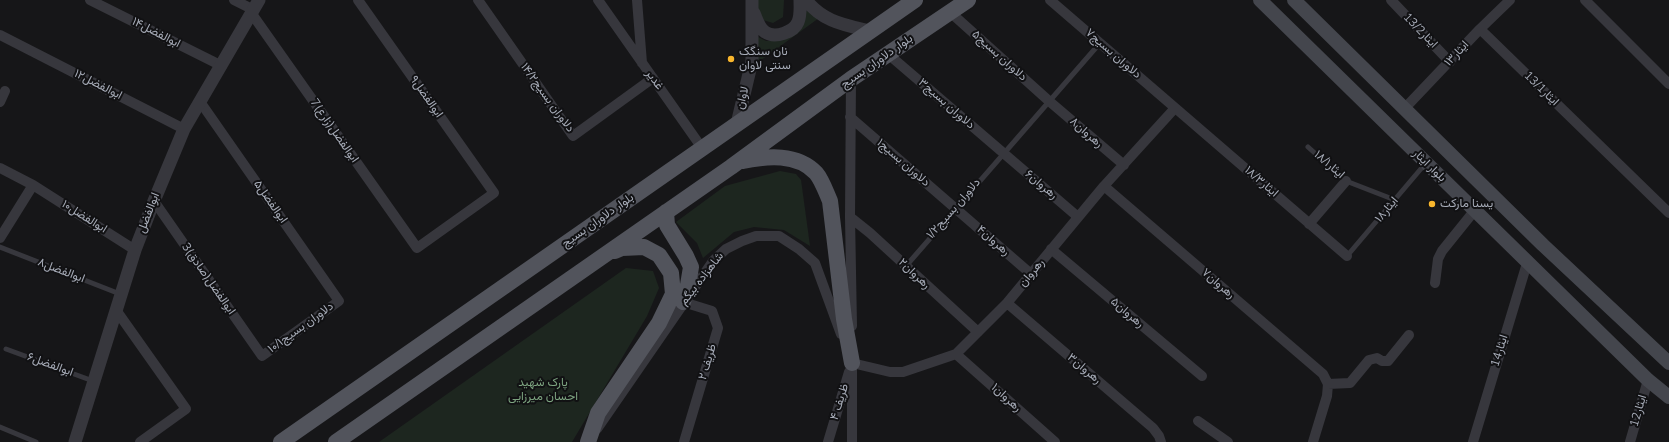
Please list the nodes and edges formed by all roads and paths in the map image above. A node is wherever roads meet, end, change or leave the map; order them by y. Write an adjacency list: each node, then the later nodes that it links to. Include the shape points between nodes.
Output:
1 (90, 0): 28 (street, ابوالفضل۱۴)
2 (234, 0): 18 (street)
3 (358, 0): 62 (street, ابوالفضل۹, via 494,193)
4 (478, 0): 29 (street, ۱۴/۲دلاوران بسیج, via 573,136)
5 (598, 0): 27 (street)
6 (637, 0): 27 (street, غدیر)
7 (800, 0): 17 (street, via 798,23 790,31 778,35 766,33 759,25)
8 (806, 0): 22 (street, via 815,12 838,24)
9 (915, 0): 22 (main road, بلوار دلاوران بسیج)
10 (968, 0): 19 (main road, بلوار دلاوران بسیج)
11 (1050, 0): 24 (street, دلاوران بسیج۷)
12 (1260, 0): 20 (main road, بلوار ایثار)
13 (1294, 0): 20 (main road); 37 (main road, بلوار ایثار)
14 (1391, 0): 26 (street, ایثار13/2)
15 (1510, 0): 21 (street, ایثار۱۳)
16 (1585, 0): 31 (street)
17 (752, 5): 39 (street, لاوان, via 752,62)
18 (255, 8): 28 (street, ابوالفضل); 62 (street, 7ابوالفضل(زارع))
19 (950, 12): 25 (main road, بلوار دلاوران بسیج); 33 (street, دلاوران بسیج۵)
20 (1278, 17): 45 (main road, بلوار ایثار)
21 (1480, 29): 26 (street, ایثار۱۳); 56 (street, ایثار13/1)
22 (870, 31): 39 (main road, بلوار دلاوران بسیج)
23 (0, 35): 40 (street, ابوالفضل۱۲)
24 (1100, 43): 33 (lane, دلاوران بسیج۱/۲); 36 (street, دلاوران بسیج۷)
25 (888, 54): 30 (main road, بلوار دلاوران بسیج); 43 (street, دلاوران بسیج۳)
26 (1450, 62): 37 (street, ایثار۱۳)
27 (642, 63): 29 (street, غدیر)
28 (222, 66): 35 (street, ابوالفضل)
29 (653, 78): 42 (street, غدیر)
30 (851, 79): 38 (street); 44 (main road, بلوار دلاوران بسیج)
31 (1669, 84)
32 (5, 91): 34 (street)
33 (1049, 101): 43 (lane, دلاوران بسیج۱/۲); 46 (street, رهروان۸)
34 (0, 102)
35 (201, 103): 40 (street, ابوالفضل); 72 (street, ابوالفضل۵)
36 (1175, 108): 46 (street, رهروان); 59 (street, ایثار۱۸/۳)
37 (1405, 108): 82 (main road, بلوار ایثار, via 1543,245)
38 (850, 117): 53 (street, دلاوران بسیج۱); 57 (street)
39 (737, 124): 42 (main road, بلوار دلاوران بسیج)
40 (184, 129): 52 (street, ابوالفضل)
41 (1308, 147): 48 (lane, ایثار۱۸/۱)
42 (702, 148): 94 (main road, بلوار دلاوران بسیج)
43 (1003, 153): 53 (lane, دلاوران بسیج۱/۲); 58 (street, رهروان۶)
44 (737, 162): 55 (main road, بلوار دلاوران بسیج); 81 (main road, via 776,156 790,159 816,173 823,185 830,201 844,319)
45 (1426, 163): 51 (lane, ایثار۱۸); 54 (main road, بلوار ایثار)
46 (1124, 165): 50 (street, رهروان)
47 (0, 168): 49 (street, ابوالفضل۱۰)
48 (1346, 181): 51 (lane, ایثار۱۸/۱); 59 (street)
49 (33, 185): 60 (street); 64 (street, ابوالفضل۱۰)
50 (1104, 186): 58 (street, رهروان); 86 (street, رهروان۷, via 1323,374)
51 (1395, 200): 66 (lane, ایثار۱۸)
52 (154, 201): 64 (street, ابوالفضل); 80 (street, 3ابوالفضل(صادق))
53 (955, 208): 68 (lane, دلاوران بسیج۱/۲); 69 (street, رهروان۴)
54 (1475, 210): 67 (main road, بلوار ایثار); 70 (street, via 1442,251 1438,259)
55 (666, 212): 65 (main road, بلوار دلاوران بسیج); 73 (main road, via 671,235 686,256 690,267)
56 (1669, 213)
57 (850, 216): 68 (street, رهروان۲); 81 (street)
58 (1078, 217): 63 (street, رهروان)
59 (1309, 224): 66 (street, ایثار۱۸/۳)
60 (0, 238)
61 (0, 247): 71 (lane, ابوالفضل۸)
62 (417, 248)
63 (1052, 249): 69 (street, رهروان); 83 (street, رهروان۵)
64 (136, 250): 71 (street, ابوالفضل)
65 (606, 254): 95 (main road, بلوار دلاوران بسیج); 96 (main road, via 622,248 637,247 652,251 665,262 671,273 673,294 658,323 598,413)
66 (1347, 256)
67 (1528, 260): 84 (main road, بلوار ایثار); 103 (street, ایثار14)
68 (906, 266): 76 (street, رهروان۲)
69 (1030, 274): 74 (street, رهروان)
70 (1435, 283)
71 (121, 294): 75 (street, ابوالفضل)
72 (339, 300): 80 (street, ۱۰/۱دلاوران بسیج)
73 (683, 302): 81 (street, شاهزاده بیگم, via 713,261 726,249 756,236 779,236 815,263); 96 (street, شاهزاده بیگم); 97 (street, ظریف ۲, via 712,311 718,328)
74 (1007, 303): 76 (street, رهروان); 90 (street, رهروان۳, via 1153,428)
75 (116, 310): 85 (street, ابوالفضل); 93 (street, via 186,409)
76 (978, 332): 79 (street, رهروان)
77 (1409, 335): 86 (street, via 1388,361 1377,358 1370,360 1350,382)
78 (6, 349): 85 (lane, ابوالفضل۶)
79 (956, 354): 81 (street, رهروان, via 903,372 890,372); 100 (street, رهروان۱)
80 (262, 356)
81 (852, 363): 98 (street, ظریف ۴); 99 (street)
82 (1669, 363)
83 (1202, 376)
84 (1648, 380): 87 (main road, بلوار ایثار); 104 (street, ایثار12)
85 (94, 381): 92 (street, ابوالفضل)
86 (1328, 384): 102 (street, via 1327,396)
87 (1669, 397)
88 (1198, 421): 101 (street)
89 (0, 427): 91 (lane)
90 (1160, 439)
91 (36, 442)
92 (74, 442)
93 (140, 442)
94 (281, 442)
95 (336, 442)
96 (588, 442)
97 (684, 442)
98 (828, 442)
99 (852, 442)
100 (1055, 442)
101 (1228, 442)
102 (1313, 442)
103 (1473, 442)
104 (1630, 442)

